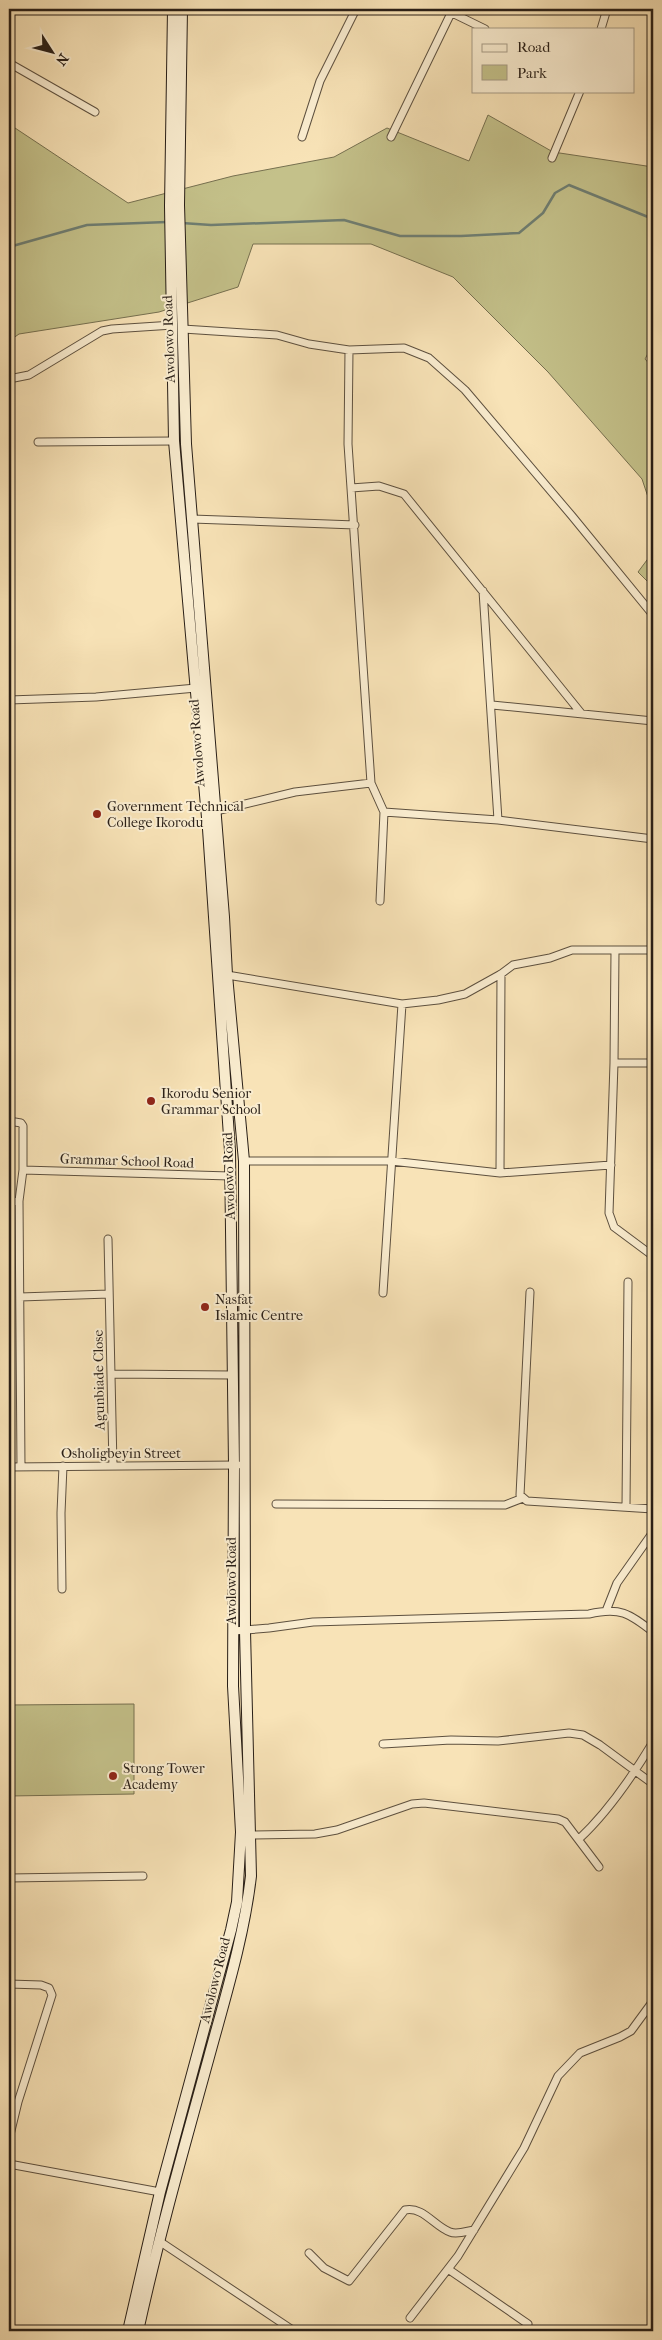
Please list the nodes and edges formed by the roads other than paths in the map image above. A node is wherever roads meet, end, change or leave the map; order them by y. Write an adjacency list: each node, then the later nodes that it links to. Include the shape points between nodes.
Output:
1 (172, 9): 14 (main road, Awolowo Road)
2 (182, 9): 14 (main road, Awolowo Road)
3 (356, 9): 11 (street, via 320,81)
4 (607, 9): 7 (street)
5 (449, 10): 6 (street); 12 (street)
6 (483, 28)
7 (601, 28)
8 (9, 63): 10 (street)
9 (580, 92): 13 (street)
10 (95, 112)
11 (302, 137)
12 (391, 137)
13 (552, 158)
14 (175, 206): 15 (main road, Awolowo Road)
15 (178, 327): 16 (street, via 277,334 309,344); 17 (street, via 102,331 29,375); 18 (main road, Awolowo Road); 21 (main road, Awolowo Road)
16 (349, 350): 20 (street); 24 (street, via 404,348 423,354 440,365 465,390)
17 (9, 379)
18 (174, 441): 19 (street); 25 (main road, Awolowo Road)
19 (38, 442)
20 (351, 488): 22 (street); 23 (street, via 379,486 404,494)
21 (192, 519): 22 (street); 31 (main road, Awolowo Road)
22 (355, 525): 30 (street)
23 (483, 590): 27 (street); 28 (street)
24 (653, 615)
25 (196, 688): 26 (street, via 96,697); 49 (main road, Awolowo Road)
26 (9, 700)
27 (492, 705): 28 (street); 33 (street)
28 (581, 713): 29 (street)
29 (653, 721)
30 (371, 783): 31 (street, via 295,792); 32 (street)
31 (216, 811): 39 (main road, Awolowo Road)
32 (384, 812): 33 (street); 35 (street)
33 (498, 820): 34 (street)
34 (653, 839)
35 (380, 901)
36 (653, 950): 37 (street)
37 (615, 951): 38 (street, via 572,950 513,964); 41 (street)
38 (501, 974): 40 (street, via 465,994); 48 (street)
39 (227, 975): 40 (street); 44 (main road, Awolowo Road)
40 (402, 1004): 45 (street)
41 (614, 1063): 42 (street); 46 (street)
42 (653, 1063)
43 (9, 1121): 47 (street, via 23,1126)
44 (244, 1161): 45 (street); 61 (main road, Awolowo Road)
45 (391, 1161): 48 (street); 56 (street)
46 (610, 1165): 48 (street); 53 (street, via 611,1222)
47 (23, 1170): 49 (street, Grammar School Road); 50 (street)
48 (500, 1173)
49 (230, 1176): 60 (main road, Awolowo Road)
50 (19, 1201): 51 (street); 58 (street)
51 (9, 1202)
52 (108, 1239): 57 (street, Agunbiade Close)
53 (653, 1256)
54 (628, 1282): 68 (street)
55 (530, 1292): 66 (street, via 520,1495)
56 (383, 1293)
57 (109, 1294): 58 (street); 59 (street, Agunbiade Close)
58 (20, 1297): 62 (street)
59 (111, 1374): 60 (street); 64 (street, Agunbiade Close)
60 (232, 1375): 61 (main road, Awolowo Road)
61 (240, 1464): 64 (street, Osholigbeyin Street); 73 (main road, Awolowo Road)
62 (21, 1466): 63 (street, Osholigbeyin Street); 65 (street, Osholigbeyin Street)
63 (63, 1466): 64 (street, Osholigbeyin Street); 71 (street)
64 (113, 1466)
65 (9, 1467)
66 (523, 1498): 67 (street, via 505,1505); 68 (street)
67 (276, 1504)
68 (626, 1506): 69 (street)
69 (653, 1509)
70 (653, 1532): 72 (street, via 617,1582)
71 (62, 1589)
72 (606, 1610): 73 (street, via 589,1614 313,1622); 74 (street, via 617,1610 630,1616)
73 (239, 1631): 79 (main road, Awolowo Road); 88 (main road, Awolowo Road, via 233,1686 241,1832 237,1902)
74 (653, 1632)
75 (653, 1742): 77 (street)
76 (383, 1744): 77 (street, via 498,1741 569,1733 583,1735)
77 (636, 1770): 78 (street); 80 (street, via 597,1822)
78 (653, 1784)
79 (250, 1835): 80 (street, via 315,1834 337,1830 424,1802 558,1820 565,1822); 90 (main road, Awolowo Road, via 248,1904)
80 (579, 1840): 81 (street)
81 (599, 1867)
82 (143, 1876): 83 (street)
83 (9, 1878)
84 (9, 1984): 86 (street, via 40,1985 49,1988 52,1994)
85 (653, 2001): 89 (street, via 631,2031 580,2053 558,2076 524,2148)
86 (9, 2140)
87 (9, 2164): 88 (street)
88 (160, 2192): 94 (main road, Awolowo Road)
89 (474, 2230): 91 (street, via 451,2233 419,2212 411,2208 405,2210 349,2280 324,2268); 92 (street)
90 (159, 2241): 95 (main road, Awolowo Road); 96 (street)
91 (309, 2253)
92 (448, 2269): 93 (street); 97 (street, via 528,2324)
93 (410, 2318)
94 (128, 2331)
95 (138, 2331)
96 (294, 2331)
97 (525, 2331)

